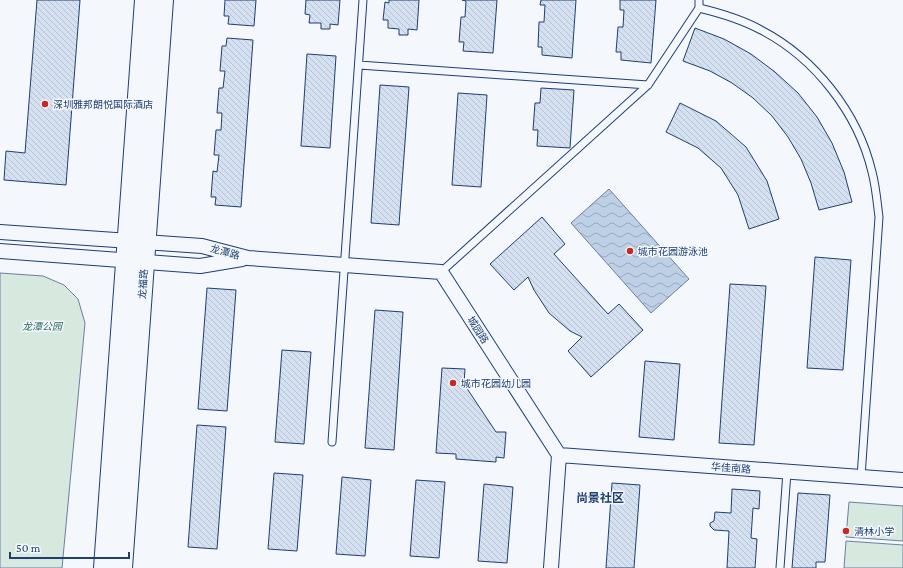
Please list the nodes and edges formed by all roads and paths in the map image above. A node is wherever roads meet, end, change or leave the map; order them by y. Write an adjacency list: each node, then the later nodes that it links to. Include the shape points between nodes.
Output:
1 (145, 0): 9 (street, 龙福路)
2 (163, 0): 9 (street, 龙福路)
3 (363, 0): 6 (lane)
4 (699, 0): 5 (lane)
5 (698, 8): 7 (lane); 18 (lane, via 720,13 762,30 799,56 821,77 844,107 865,149 875,186 879,217)
6 (359, 65): 7 (lane); 13 (lane)
7 (648, 85): 14 (lane)
8 (0, 232): 9 (street, 龙潭路)
9 (137, 241): 11 (street, 龙潭路, via 202,246); 12 (street, 龙福路)
10 (0, 251): 12 (street, 龙潭路)
11 (248, 258): 12 (street, 龙潭路, via 200,266); 13 (street)
12 (136, 261): 20 (street, 龙福路); 21 (street, 龙福路)
13 (344, 265): 14 (street); 15 (lane)
14 (441, 272): 16 (street, 城园路)
15 (332, 442)
16 (559, 454): 17 (street, 华佳南路); 22 (street)
17 (787, 472): 18 (street, 华佳南路); 23 (lane)
18 (861, 477): 19 (street, 华佳南路)
19 (903, 480)
20 (104, 568)
21 (122, 568)
22 (551, 568)
23 (780, 568)

